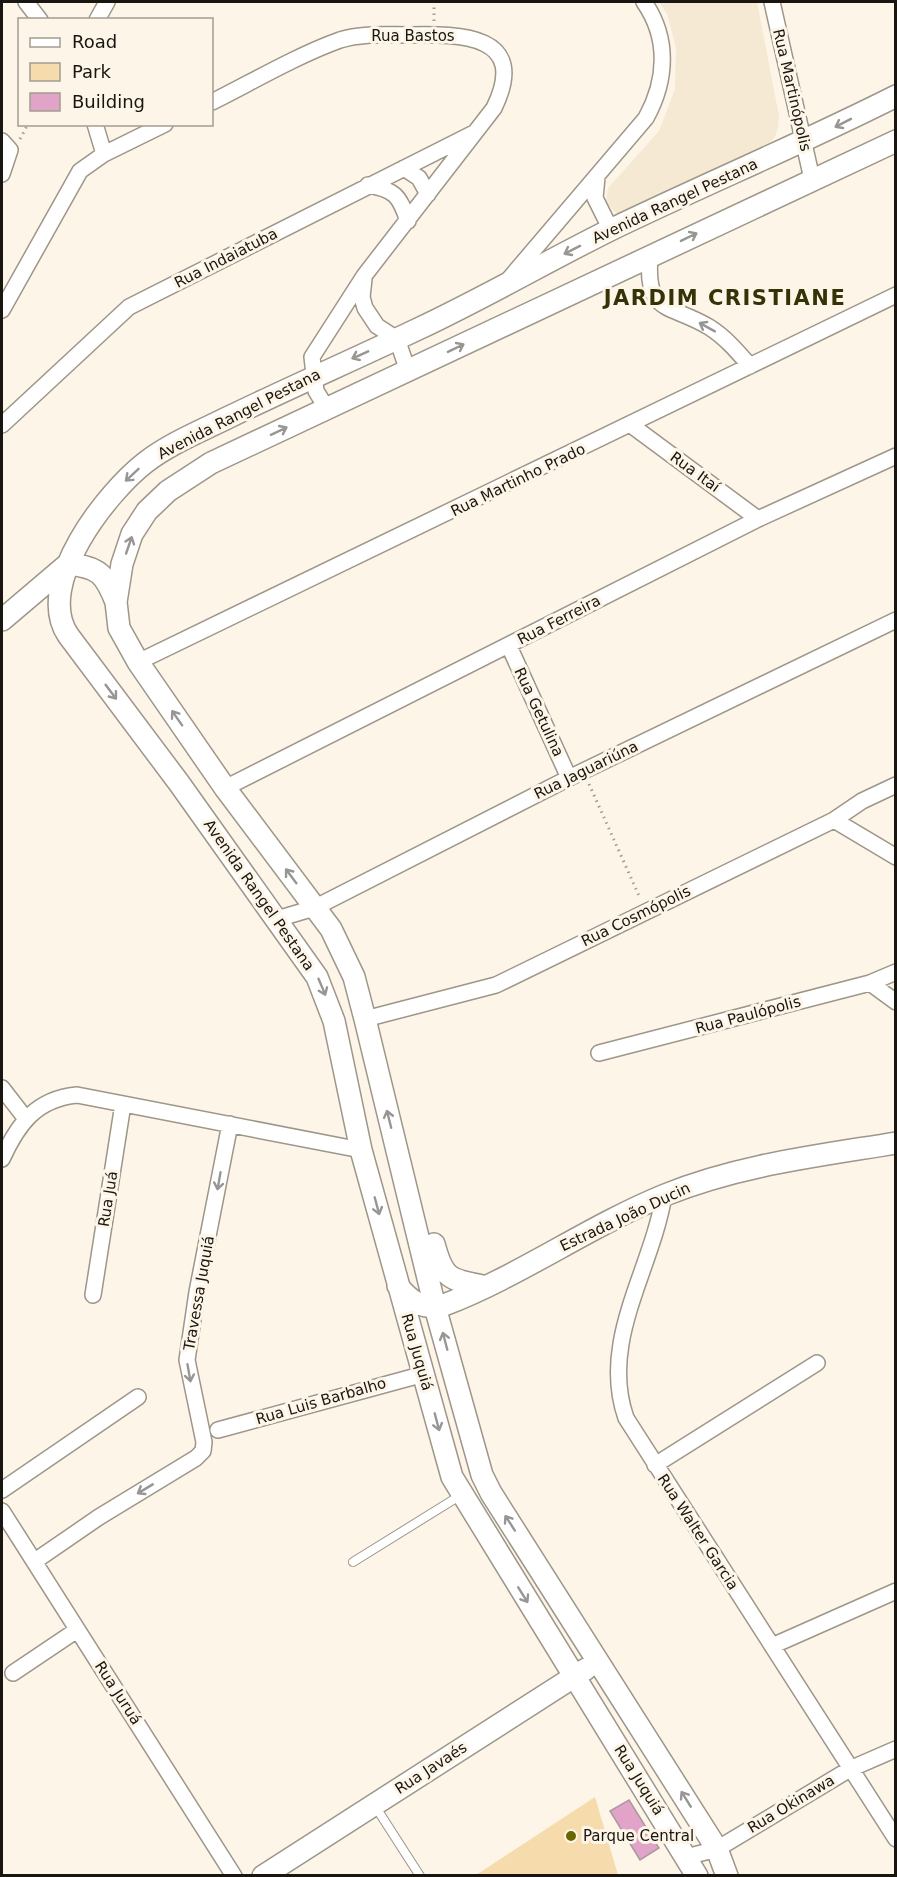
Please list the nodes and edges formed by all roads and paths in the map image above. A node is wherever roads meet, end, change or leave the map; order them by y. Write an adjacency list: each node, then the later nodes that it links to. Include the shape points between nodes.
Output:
1 (26, 2): 6 (street)
2 (106, 2): 7 (street)
3 (434, 2): 8 (path)
4 (644, 2): 20 (street, via 660,35 661,85 646,118)
5 (772, 2): 16 (street, Rua Martinópolis)
6 (38, 18)
7 (98, 18)
8 (434, 35): 10 (street, Rua Bastos, via 362,36 338,41); 13 (street, Rua Bastos, via 473,38 489,45 500,59 503,91)
9 (896, 96): 16 (main road, Avenida Rangel Pestana, one-way to 16)
10 (213, 102)
11 (96, 126): 17 (street)
12 (161, 126): 17 (street)
13 (478, 131): 18 (street, Rua Indaiatuba); 23 (street, Rua Bastos)
14 (2, 141): 19 (street, via 10,150)
15 (896, 141): 21 (main road, Avenida Rangel Pestana)
16 (804, 142): 21 (street, Rua Martinópolis); 25 (main road, Avenida Rangel Pestana)
17 (104, 153): 30 (street, via 80,171)
18 (404, 168): 22 (street, Rua Indaiatuba); 23 (street, via 420,178)
19 (2, 174)
20 (597, 177): 25 (street, via 595,198); 28 (street)
21 (812, 178): 26 (main road, Avenida Rangel Pestana, one-way to 21)
22 (368, 185): 24 (street, via 397,195); 36 (street, Rua Indaiatuba, via 129,307)
23 (428, 194): 24 (street, Rua Bastos)
24 (408, 221): 27 (street, Rua Bastos)
25 (611, 230): 28 (main road, Avenida Rangel Pestana, one-way to 28)
26 (650, 256): 32 (street, one-way to 26, via 715,332 655,299 648,271); 33 (main road, Avenida Rangel Pestana, one-way to 26)
27 (364, 276): 31 (street, via 365,308 377,326); 34 (street, Rua Bastos, via 312,357)
28 (505, 283): 31 (main road, Avenida Rangel Pestana)
29 (896, 294): 32 (street, Rua Martinho Prado)
30 (2, 310)
31 (397, 339): 33 (street); 34 (main road, Avenida Rangel Pestana, one-way to 34)
32 (750, 366): 37 (street, Rua Martinho Prado)
33 (408, 370): 35 (main road, Avenida Rangel Pestana)
34 (313, 377): 35 (street); 40 (main road, Avenida Rangel Pestana, one-way to 40, via 165,449 145,463 92,522)
35 (327, 409): 42 (main road, Avenida Rangel Pestana, one-way to 35, via 132,534 147,511 168,491 211,463)
36 (2, 425)
37 (631, 425): 39 (street, Rua Itaí); 47 (street, Rua Martinho Prado)
38 (896, 456): 39 (street, Rua Ferreira)
39 (758, 519): 46 (street, Rua Ferreira)
40 (68, 564): 41 (main road); 42 (main road, via 100,573 108,581); 45 (main road, Avenida Rangel Pestana, via 60,606)
41 (26, 602): 43 (main road); 45 (main road)
42 (116, 602): 47 (main road, Avenida Rangel Pestana, via 119,628)
43 (2, 620)
44 (896, 620): 48 (street, Rua Jaguariúna)
45 (62, 625): 56 (main road, Avenida Rangel Pestana, one-way to 56)
46 (508, 646): 49 (street, Rua Getulina); 51 (street, Rua Ferreira)
47 (138, 662): 51 (main road, Avenida Rangel Pestana, one-way to 47)
48 (584, 771): 49 (street, Rua Jaguariúna); 55 (path)
49 (570, 778): 54 (street, Rua Jaguariúna)
50 (896, 785): 52 (street, Rua Cosmópolis)
51 (225, 788): 54 (main road, Avenida Rangel Pestana, one-way to 51)
52 (834, 820): 53 (street); 55 (street, Rua Cosmópolis)
53 (896, 856)
54 (314, 908): 56 (street, Rua Jaguariúna); 60 (main road, Avenida Rangel Pestana, via 340,944)
55 (646, 911): 60 (street, Rua Cosmópolis, via 496,985)
56 (277, 919): 67 (main road, Avenida Rangel Pestana, one-way to 67, via 318,977 327,998)
57 (896, 972): 58 (street, Rua Paulópolis)
58 (870, 983): 59 (street); 61 (street, Rua Paulópolis)
59 (896, 1002)
60 (365, 1019): 69 (main road, Avenida Rangel Pestana, one-way to 60)
61 (599, 1053)
62 (2, 1088): 64 (street)
63 (123, 1104): 64 (street, via 61,1096 37,1107); 65 (street); 73 (street, Rua Juá)
64 (26, 1119): 68 (street, via 15,1131)
65 (230, 1124): 67 (street); 83 (street, Travessa Juquiá, one-way to 83, via 187,1360 203,1451)
66 (896, 1143): 70 (main road, Estrada João Ducin, via 762,1165)
67 (361, 1150): 69 (main road, via 386,1158); 71 (main road, Rua Juquiá, one-way to 71)
68 (2, 1159)
69 (404, 1176): 72 (main road, via 428,1217 441,1269 459,1282); 74 (main road, Rua Juquiá)
70 (664, 1195): 72 (main road, Estrada João Ducin); 79 (street, Rua Walter Garcia, via 658,1227 622,1334 617,1379 621,1406 633,1434)
71 (398, 1285): 74 (main road, via 412,1302); 76 (main road, Rua Juquiá)
72 (483, 1286): 74 (main road, Estrada João Ducin)
73 (93, 1295)
74 (435, 1307): 88 (main road, Rua Juquiá, one-way to 74, via 482,1474)
75 (816, 1363): 79 (street)
76 (424, 1374): 78 (street, Rua Luis Barbalho); 81 (main road, Rua Juquiá, one-way to 81, via 452,1478)
77 (138, 1397): 80 (street)
78 (218, 1430)
79 (655, 1465): 87 (street, Rua Walter Garcia)
80 (2, 1490)
81 (461, 1495): 84 (lane); 90 (main road, Rua Juquiá, one-way to 90)
82 (2, 1511): 83 (street, Rua Juruá)
83 (35, 1561): 86 (street, Rua Juruá)
84 (353, 1562)
85 (896, 1591): 87 (street)
86 (77, 1629): 89 (street); 97 (street, Rua Juruá)
87 (772, 1646): 92 (street, Rua Walter Garcia)
88 (599, 1660): 90 (main road, Rua Javaés); 95 (main road, Rua Juquiá, one-way to 88)
89 (14, 1673)
90 (574, 1676): 93 (main road, Rua Javaés); 96 (main road, Rua Juquiá)
91 (896, 1749): 92 (street, Rua Okinawa)
92 (850, 1769): 94 (street, Rua Walter Garcia); 95 (street, Rua Okinawa)
93 (374, 1805): 98 (main road, Rua Javaés); 99 (lane)
94 (896, 1839)
95 (717, 1849): 96 (street, Rua Okinawa); 101 (main road, Rua Juquiá)
96 (686, 1857): 100 (main road, Rua Juquiá)
97 (234, 1875)
98 (263, 1875)
99 (420, 1875)
100 (697, 1875)
101 (727, 1875)

